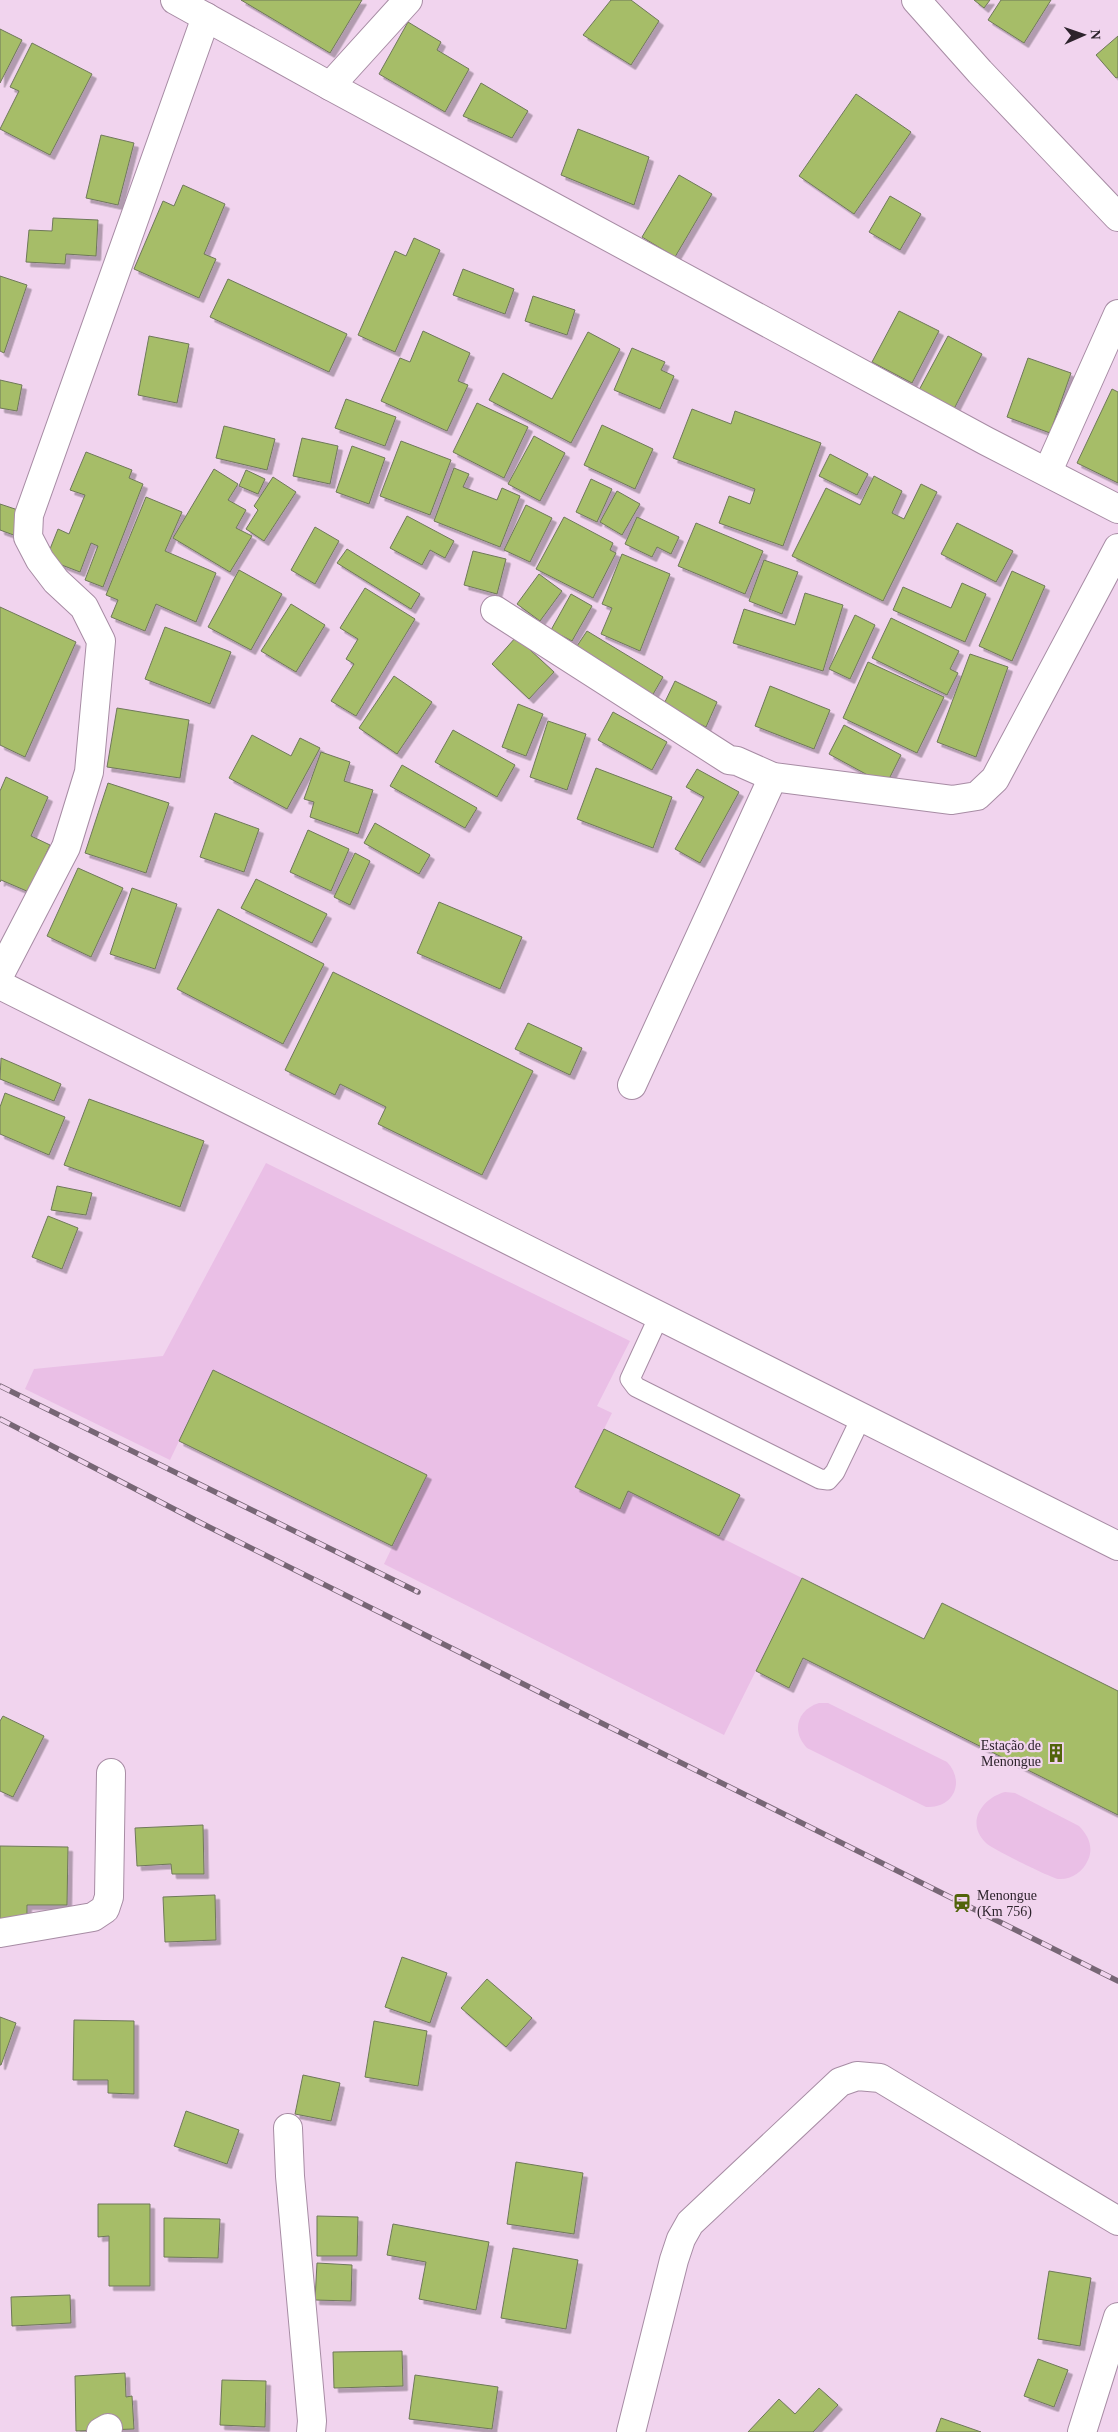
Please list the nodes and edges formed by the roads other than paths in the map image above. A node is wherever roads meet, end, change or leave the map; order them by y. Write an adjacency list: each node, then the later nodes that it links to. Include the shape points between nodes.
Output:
1 (175, 0): 4 (street)
2 (408, 0): 5 (street)
3 (916, 0): 6 (street)
4 (206, 17): 5 (street); 13 (street, via 29,515 28,537 40,560 56,581 84,607 102,641 89,772 66,847)
5 (330, 86): 8 (street, via 986,441)
6 (1118, 217)
7 (1118, 314): 8 (street)
8 (1048, 471): 9 (street)
9 (1118, 509)
10 (1118, 548): 12 (street, via 995,779 977,796 952,800)
11 (495, 610): 12 (street, via 729,760)
12 (773, 777): 15 (street)
13 (0, 974)
14 (0, 985): 16 (street)
15 (632, 1085)
16 (659, 1316): 17 (street); 17 (lane, via 630,1379 636,1387 828,1480)
17 (861, 1418): 18 (street)
18 (1118, 1546)
19 (111, 1773): 20 (street, via 109,1897 105,1909 93,1917)
20 (0, 1932)
21 (288, 2128): 24 (street)
22 (1118, 2222): 25 (street, via 880,2078 857,2076 840,2082 690,2223 674,2260)
23 (1118, 2317): 26 (street)
24 (311, 2432)
25 (631, 2432)
26 (1082, 2432)

